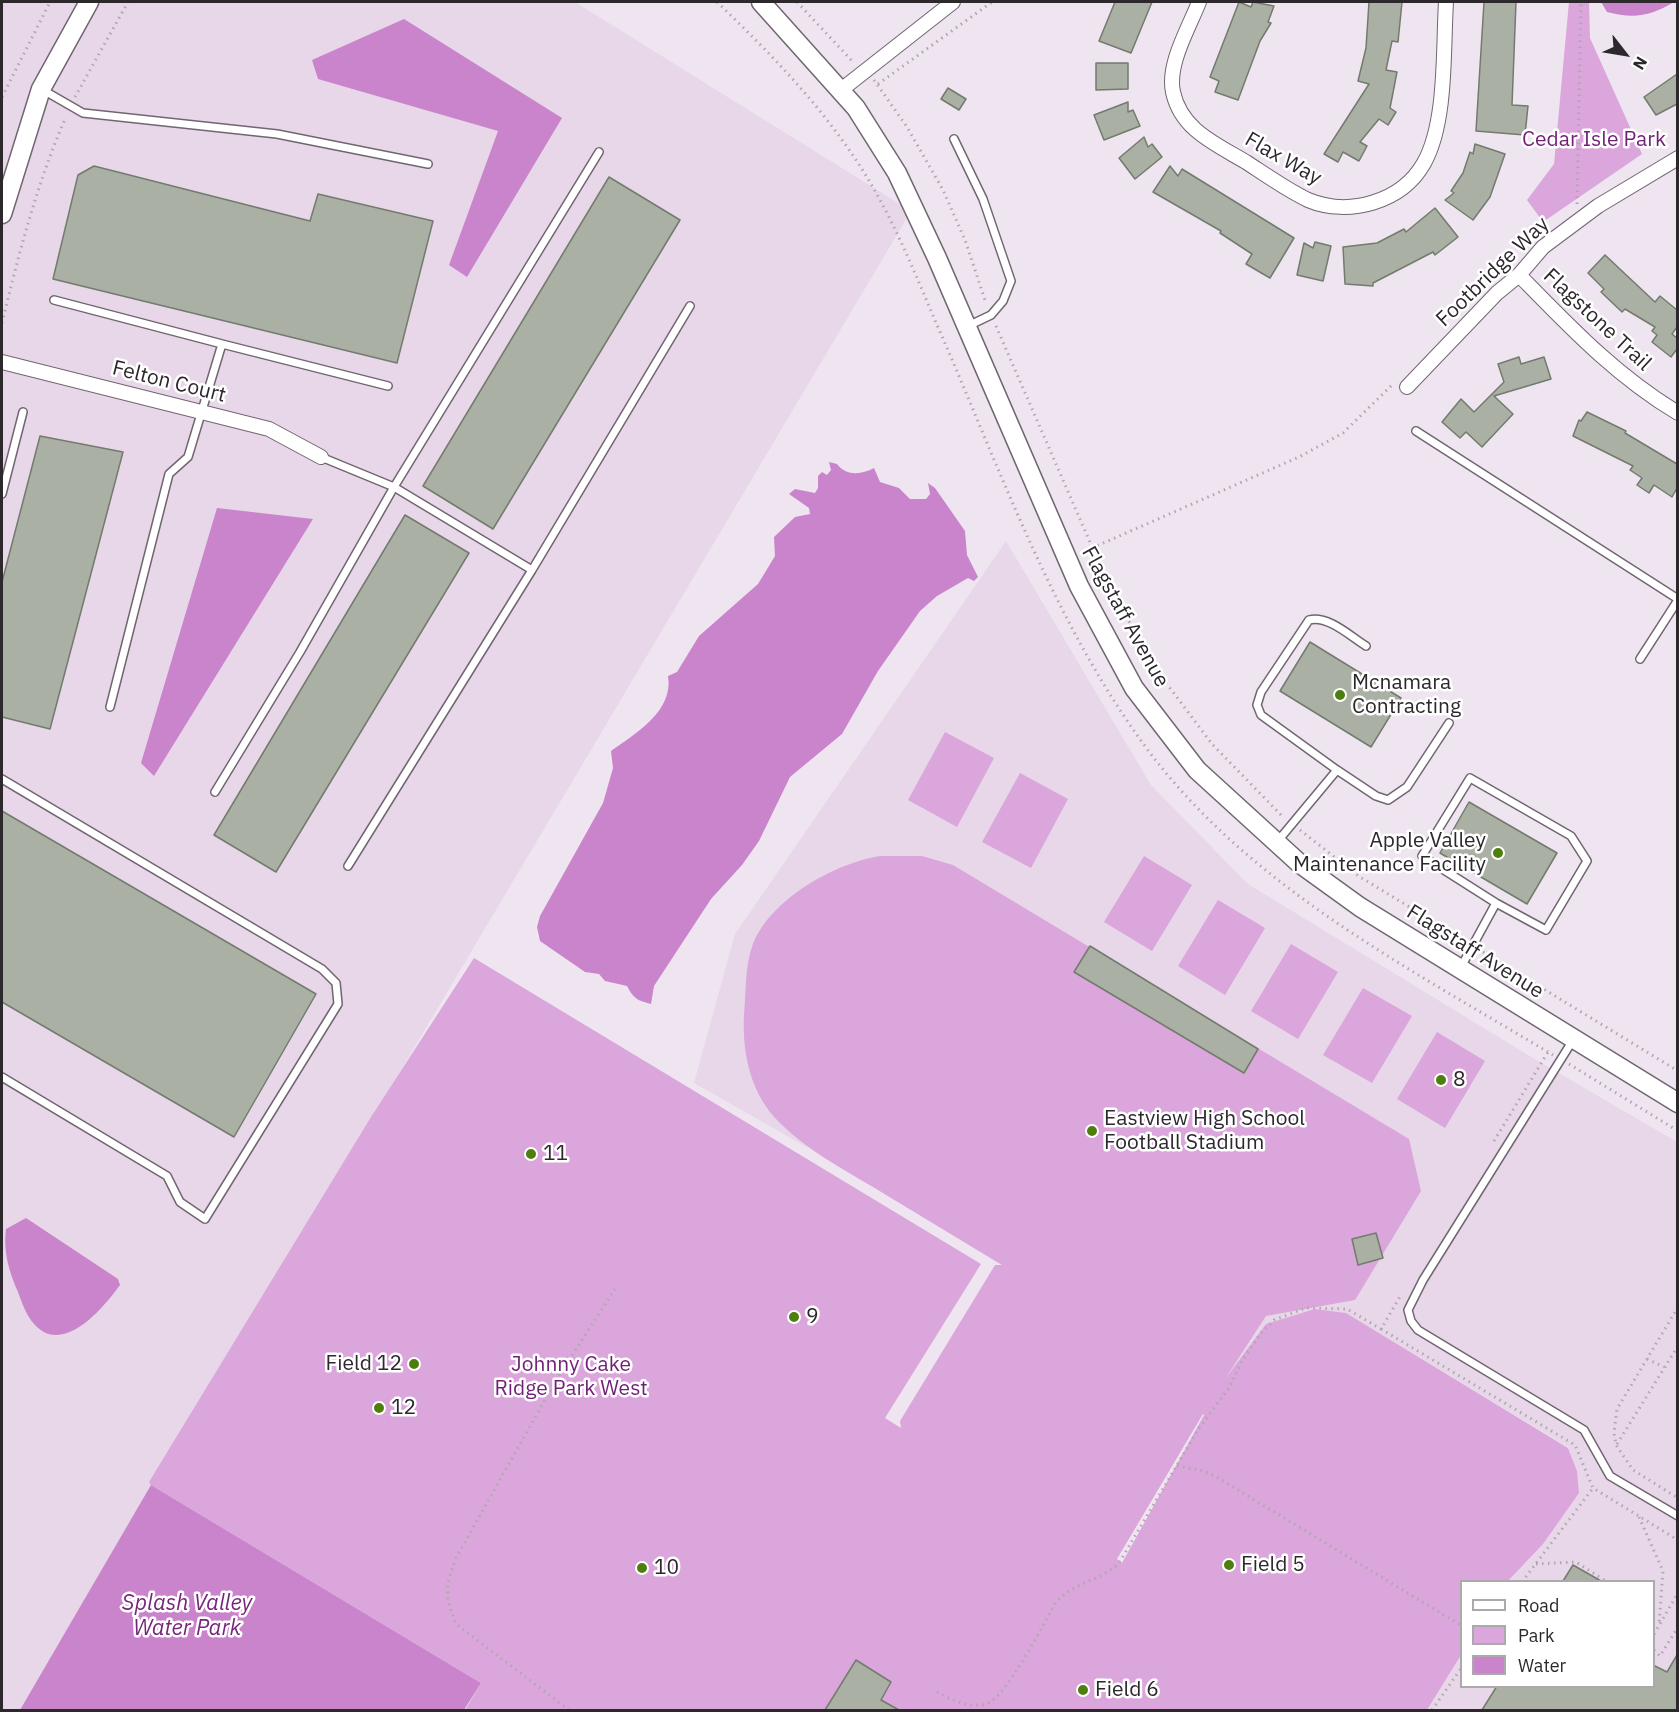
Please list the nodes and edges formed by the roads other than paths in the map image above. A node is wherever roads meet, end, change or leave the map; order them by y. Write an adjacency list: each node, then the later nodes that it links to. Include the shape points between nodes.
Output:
1 (89, 2): 6 (street)
2 (760, 2): 7 (street, Flagstaff Avenue)
3 (953, 2): 7 (street)
4 (1199, 2): 5 (street, Flax Way, via 1172,79 1176,102 1186,122 1202,136 1302,196 1342,207 1365,205 1388,196 1408,183 1424,164 1437,132)
5 (1446, 2)
6 (41, 89): 11 (lane, via 83,113 277,134); 12 (street)
7 (841, 90): 16 (street, Flagstaff Avenue, via 897,173)
8 (954, 139): 16 (lane, via 983,199 1011,281 1004,301 991,315)
9 (599, 152): 26 (lane)
10 (1677, 158): 13 (street, Footbridge Way, via 1598,206 1543,247)
11 (428, 164)
12 (2, 214)
13 (1519, 275): 20 (street, Footbridge Way); 23 (street, Flagstone Trail, via 1598,355 1628,381)
14 (54, 300): 17 (lane)
15 (690, 306): 28 (lane)
16 (966, 327): 37 (street, Flagstaff Avenue, via 1079,586 1134,688 1197,770)
17 (222, 344): 19 (lane); 22 (lane)
18 (2, 362): 22 (street, Felton Court)
19 (387, 386)
20 (1407, 387)
21 (23, 412): 27 (lane)
22 (203, 413): 25 (street, Felton Court, via 269,429); 32 (lane, via 188,457 170,474)
23 (1677, 413)
24 (1416, 431): 29 (lane)
25 (321, 457): 26 (lane)
26 (394, 486): 28 (lane); 36 (lane)
27 (2, 494)
28 (532, 570): 38 (lane)
29 (1677, 599): 31 (lane)
30 (1366, 646): 34 (lane, via 1330,623 1318,618 1309,620 1261,692 1257,705 1261,715)
31 (1640, 659)
32 (110, 707)
33 (1449, 723): 34 (lane, via 1407,787 1388,800)
34 (1337, 770): 37 (lane)
35 (2, 779): 42 (lane, via 322,969 336,983 338,1004 205,1219 180,1202 166,1176)
36 (215, 792)
37 (1276, 843): 40 (street, Flagstaff Avenue, via 1359,906)
38 (348, 866)
39 (1496, 903): 39 (lane, via 1545,930 1587,861 1570,836 1470,778 1422,856); 40 (lane)
40 (1460, 970): 41 (street, Flagstaff Avenue)
41 (1573, 1040): 43 (street, Flagstaff Avenue); 44 (lane, via 1408,1310 1418,1330 1584,1430 1610,1476)
42 (2, 1077)
43 (1677, 1104)
44 (1677, 1516)

